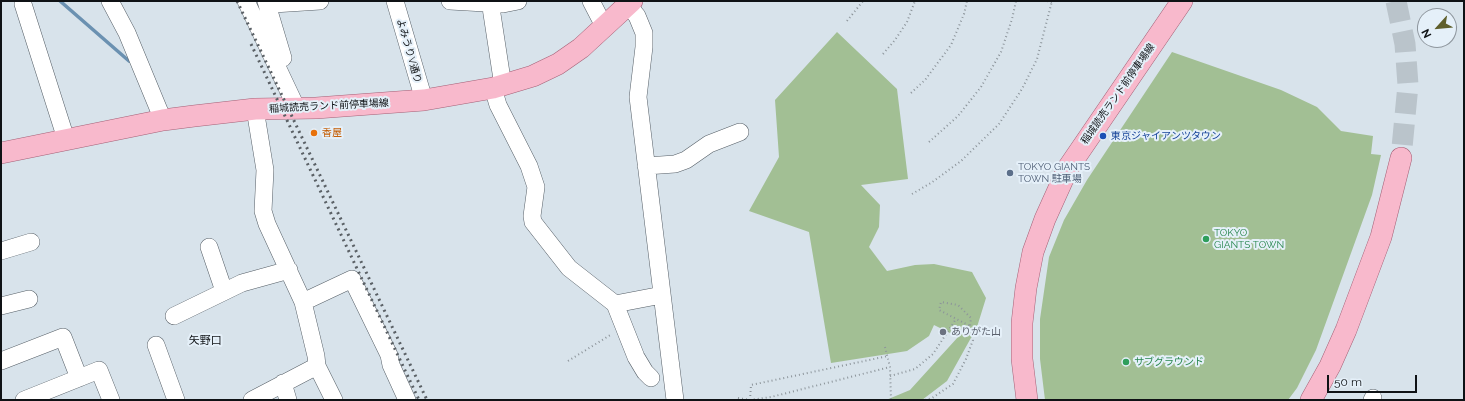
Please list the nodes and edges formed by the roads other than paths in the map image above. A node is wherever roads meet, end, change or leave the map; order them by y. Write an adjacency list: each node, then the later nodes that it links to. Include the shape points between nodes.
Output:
1 (110, 1): 18 (street, via 127,33)
2 (246, 1): 16 (street)
3 (267, 1): 4 (street, via 273,4); 16 (street)
4 (320, 1)
5 (395, 1): 15 (street, よみうりV通り)
6 (450, 1): 10 (street)
7 (518, 1): 10 (street, via 503,4)
8 (591, 1): 13 (street)
9 (1182, 1): 49 (main road, 稲城読売ランド前停車場線, via 1068,168 1045,219 1032,259 1022,323 1022,359)
10 (490, 2): 14 (street)
11 (630, 3): 13 (main road, 稲城読売ランド前停車場線); 23 (street, via 644,33 638,97)
12 (23, 4): 20 (street)
13 (604, 26): 14 (main road, 稲城読売ランド前停車場線, via 581,48 558,64 533,76)
14 (498, 87): 15 (main road, 稲城読売ランド前停車場線); 32 (street, via 498,104 529,166 536,186 533,222 569,268)
15 (424, 100): 16 (main road, 稲城読売ランド前停車場線)
16 (300, 108): 17 (main road, 稲城読売ランド前停車場線)
17 (255, 109): 18 (main road, 稲城読売ランド前停車場線); 27 (street, via 265,170 263,211 266,224)
18 (163, 120): 20 (main road, 稲城読売ランド前停車場線)
19 (740, 132): 23 (street, via 709,144 686,160 675,164)
20 (66, 139): 21 (main road, 稲城読売ランド前停車場線)
21 (1, 153)
22 (1401, 158): 50 (main road, via 1380,237 1349,324)
23 (646, 166): 29 (street)
24 (31, 242): 26 (street)
25 (209, 247): 28 (street)
26 (1, 250)
27 (289, 270): 28 (street, via 242,282); 31 (street)
28 (224, 291): 34 (street)
29 (662, 295): 32 (street); 48 (street)
30 (29, 299): 33 (street)
31 (303, 302): 37 (street); 47 (street, via 352,279 389,355)
32 (615, 304): 39 (street, via 636,357)
33 (1, 306)
34 (174, 316)
35 (156, 345): 43 (street)
36 (1, 361): 38 (street, via 63,338)
37 (317, 366): 40 (street); 46 (street)
38 (79, 378): 41 (street); 42 (street, via 99,370)
39 (651, 378)
40 (283, 383): 44 (street); 45 (street)
41 (24, 400)
42 (111, 400)
43 (176, 400)
44 (252, 400)
45 (288, 400)
46 (334, 400)
47 (407, 400)
48 (675, 400)
49 (1027, 400)
50 (1311, 400)

